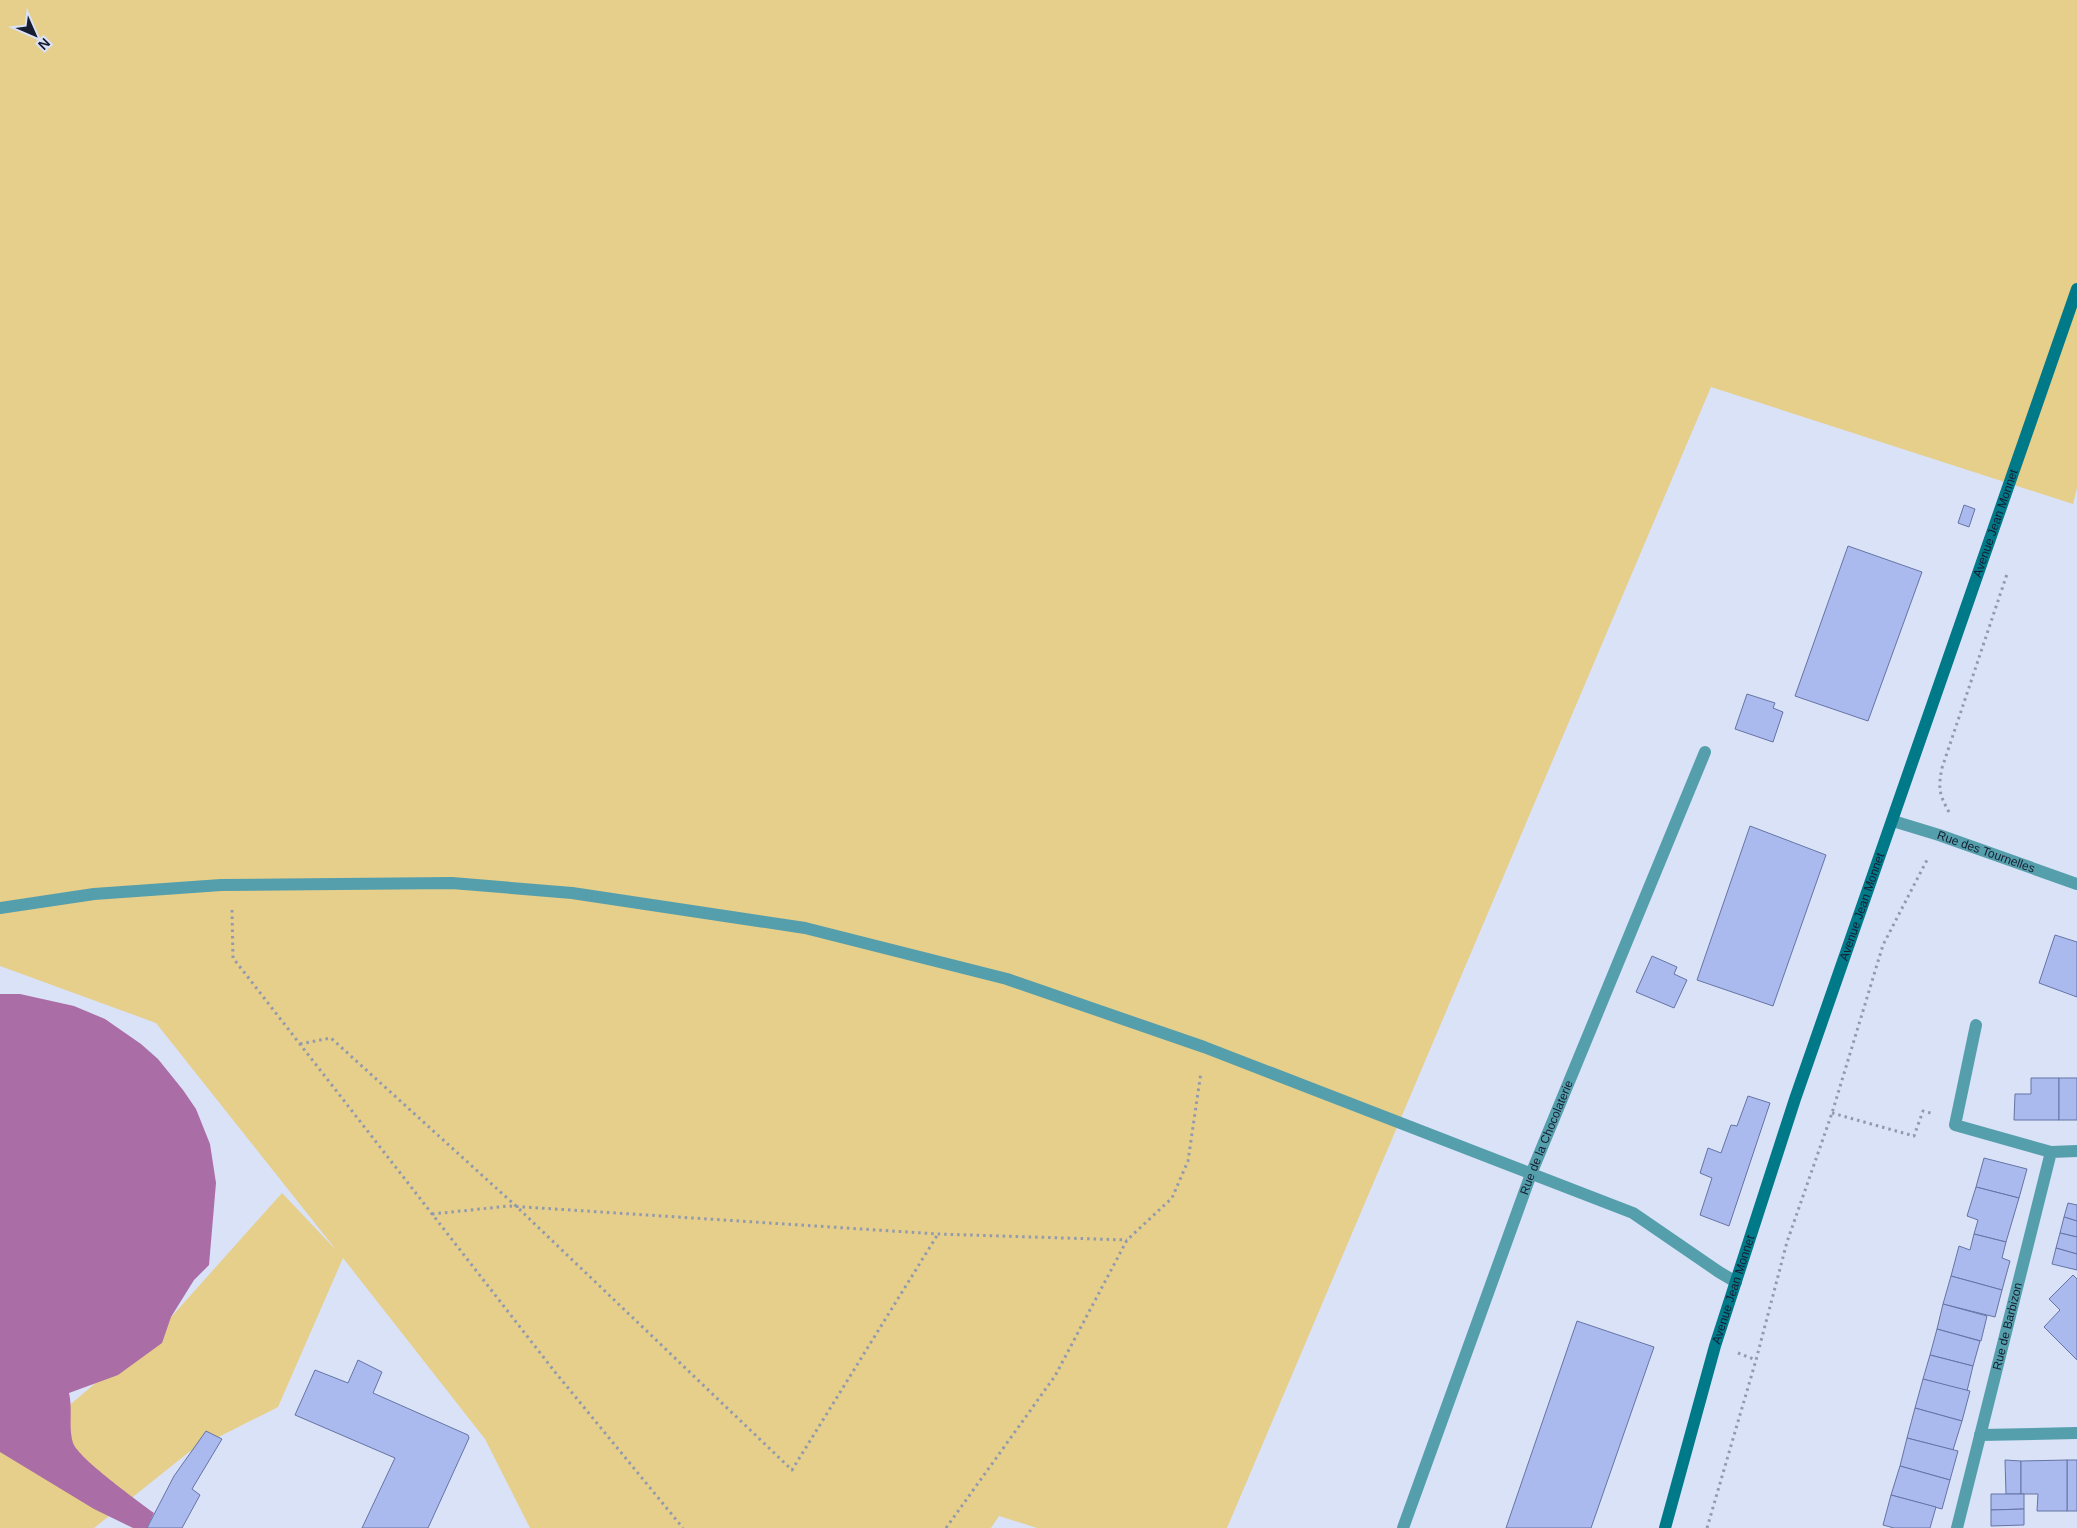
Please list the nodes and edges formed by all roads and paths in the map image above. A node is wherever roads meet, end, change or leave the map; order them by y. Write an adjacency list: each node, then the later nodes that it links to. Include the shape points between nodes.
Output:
1 (2077, 290): 5 (main road, Avenue Jean Monnet)
2 (2010, 565): 4 (path, via 1942,768 1939,785)
3 (1706, 752): 17 (street, Rue de la Chocolaterie)
4 (1948, 815)
5 (1893, 821): 7 (street, Rue des Tournelles); 22 (main road, Avenue Jean Monnet, via 1795,1099)
6 (1930, 854): 13 (path, via 1883,945)
7 (2077, 884)
8 (231, 885): 9 (street, via 94,894); 11 (path, via 233,958); 12 (street, via 452,882 572,894 805,928 1007,979)
9 (0, 908)
10 (1976, 1025): 14 (street)
11 (300, 1044): 18 (path, via 331,1038); 19 (path)
12 (1204, 1046): 17 (street); 21 (path, via 1188,1161 1172,1198)
13 (1832, 1113): 14 (path, via 1914,1136 1923,1111); 29 (path, via 1787,1242)
14 (1956, 1120): 16 (street, via 1955,1125)
15 (2077, 1151): 16 (street)
16 (2051, 1152): 24 (street, Rue de Barbizon)
17 (1531, 1174): 22 (street, via 1634,1213); 27 (street, Rue de la Chocolaterie)
18 (517, 1207): 19 (path); 20 (path); 20 (path, via 792,1470)
19 (432, 1214): 25 (path)
20 (938, 1234): 21 (path)
21 (1127, 1240): 26 (path, via 1055,1376)
22 (1736, 1282): 28 (main road, Avenue Jean Monnet)
23 (2077, 1433): 24 (street)
24 (1980, 1435): 30 (street, Rue de Barbizon)
25 (683, 1528)
26 (946, 1528)
27 (1403, 1528)
28 (1665, 1528)
29 (1707, 1528)
30 (1957, 1528)

